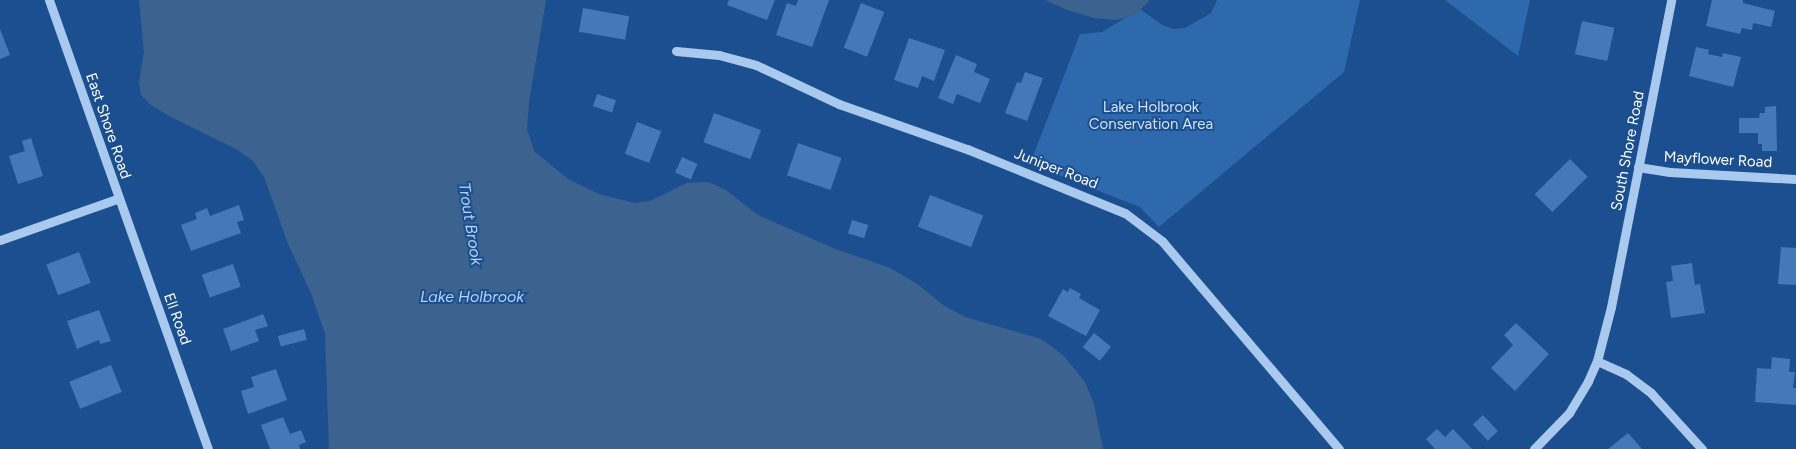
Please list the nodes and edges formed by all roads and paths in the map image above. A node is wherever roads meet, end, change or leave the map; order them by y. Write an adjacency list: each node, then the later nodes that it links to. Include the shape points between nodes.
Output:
1 (49, 0): 6 (street, East Shore Road)
2 (1671, 0): 4 (street, South Shore Road)
3 (676, 51): 10 (street, Juniper Road, via 719,55 756,65 839,104 967,149 1125,212 1162,241)
4 (1638, 167): 5 (street, Mayflower Road, via 1670,172); 8 (street, South Shore Road, via 1611,307)
5 (1796, 179)
6 (119, 198): 7 (street, East Shore Road); 9 (street, Ell Road)
7 (0, 240)
8 (1597, 361): 11 (street, South Shore Road, via 1569,413); 12 (street, via 1626,374 1652,392)
9 (208, 449)
10 (1339, 449)
11 (1534, 449)
12 (1702, 449)

